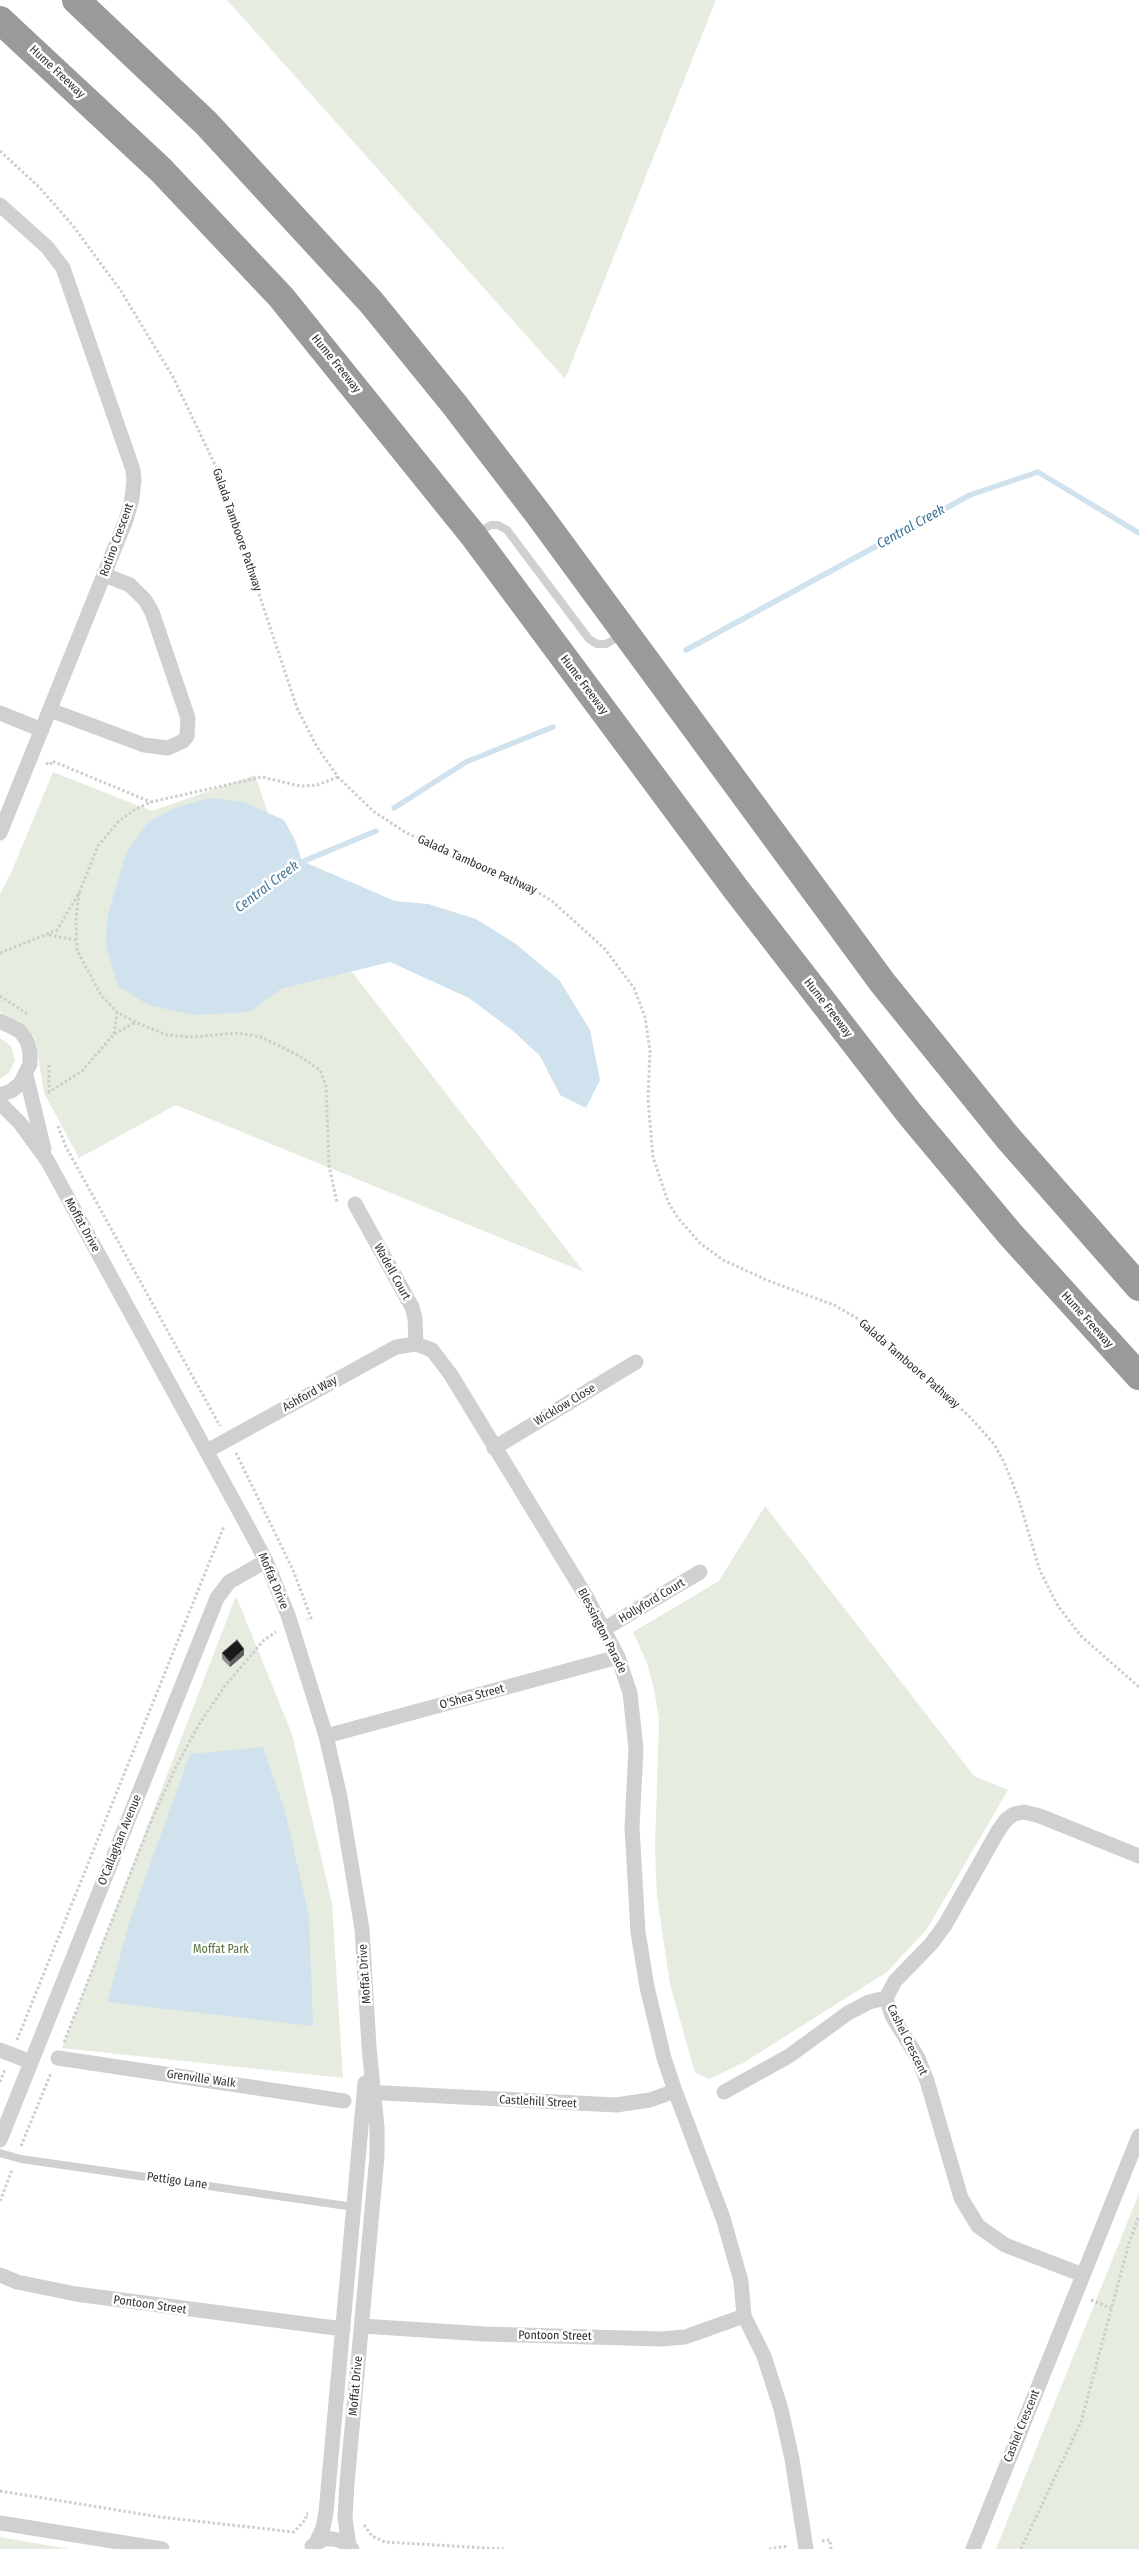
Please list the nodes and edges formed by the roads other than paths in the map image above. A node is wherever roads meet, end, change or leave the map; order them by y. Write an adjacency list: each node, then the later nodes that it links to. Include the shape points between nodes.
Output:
1 (76, 0): 6 (highway, via 206,123 371,302 454,404)
2 (0, 20): 4 (highway, Hume Freeway, via 160,170 274,290)
3 (1, 209): 5 (street, Rotino Crescent, via 47,247 63,268 133,470 131,506)
4 (473, 535): 6 (lane, via 491,525 507,530 589,639 597,644 606,644); 20 (highway, Hume Freeway, via 735,888 909,1113 1010,1234)
5 (104, 575): 7 (street, Rotino Crescent); 7 (street, via 138,591 152,612 188,718 187,736 168,748 144,746)
6 (625, 632): 17 (highway, via 882,982 1008,1138)
7 (50, 710): 9 (street, Rotino Crescent)
8 (0, 713): 9 (street)
9 (42, 730): 10 (street, Rotino Crescent)
10 (0, 833)
11 (0, 1021): 12 (street, Moffat Drive, via 20,1031 27,1041 30,1064)
12 (26, 1075): 13 (street, via 11,1091); 15 (street, Moffat Drive)
13 (0, 1095)
14 (0, 1103): 15 (street, Moffat Drive, via 20,1122)
15 (47, 1160): 22 (street, Moffat Drive)
16 (355, 1204): 18 (street, Wadell Court, via 412,1306)
17 (1139, 1287)
18 (416, 1344): 21 (street, Blessington Parade, via 438,1356); 22 (street, Ashford Way, via 396,1348)
19 (636, 1362): 21 (street, Wicklow Close)
20 (1139, 1376)
21 (494, 1448): 25 (street, Blessington Parade)
22 (207, 1451): 23 (street, Moffat Drive)
23 (266, 1561): 27 (street, Moffat Drive, via 291,1626); 32 (street, O'Callaghan Avenue, via 229,1582 217,1598)
24 (700, 1572): 25 (street, Hollyford Court)
25 (604, 1629): 26 (street, Blessington Parade)
26 (618, 1657): 27 (street, O'Shea Street); 33 (street, Blessington Parade, via 635,1720 632,1827 638,1932 647,1987)
27 (326, 1736): 34 (street, Moffat Drive, via 342,1806 360,1920)
28 (1139, 1856): 29 (street, Cashel Crescent, via 1040,1816 1024,1812 1014,1814 998,1831 945,1925 895,1981)
29 (886, 1998): 35 (street, via 869,2002 848,2013 789,2056); 42 (street, Cashel Crescent, via 892,2016 918,2058 961,2198 978,2226 1005,2245)
30 (6, 2052): 32 (street)
31 (58, 2058): 36 (street, Grenville Walk)
32 (31, 2062): 38 (street, O'Callaghan Avenue)
33 (675, 2091): 34 (street, Castlehill Street, via 650,2100 616,2105); 45 (street, via 711,2180 736,2258)
34 (369, 2092): 40 (street, Moffat Drive); 46 (street, Moffat Drive, via 377,2156)
35 (724, 2092)
36 (344, 2101)
37 (1139, 2136): 42 (street, Cashel Crescent)
38 (0, 2140)
39 (0, 2153): 40 (lane, Pettigo Lane)
40 (354, 2207): 47 (street, Moffat Drive)
41 (0, 2275): 43 (street, Pontoon Street)
42 (1083, 2275): 53 (street, Cashel Crescent)
43 (17, 2282): 44 (street, Pontoon Street); 47 (street, Pontoon Street, via 165,2307)
44 (0, 2284)
45 (744, 2316): 46 (street, Pontoon Street, via 685,2337 661,2339 485,2334); 52 (street, via 764,2356 787,2433)
46 (362, 2326): 50 (street, Moffat Drive, via 345,2518)
47 (343, 2330): 49 (street, Moffat Drive, via 326,2516 324,2528)
48 (0, 2523): 51 (street)
49 (311, 2547): 50 (street, via 333,2539)
50 (351, 2547)
51 (162, 2549)
52 (806, 2549)
53 (973, 2549)

